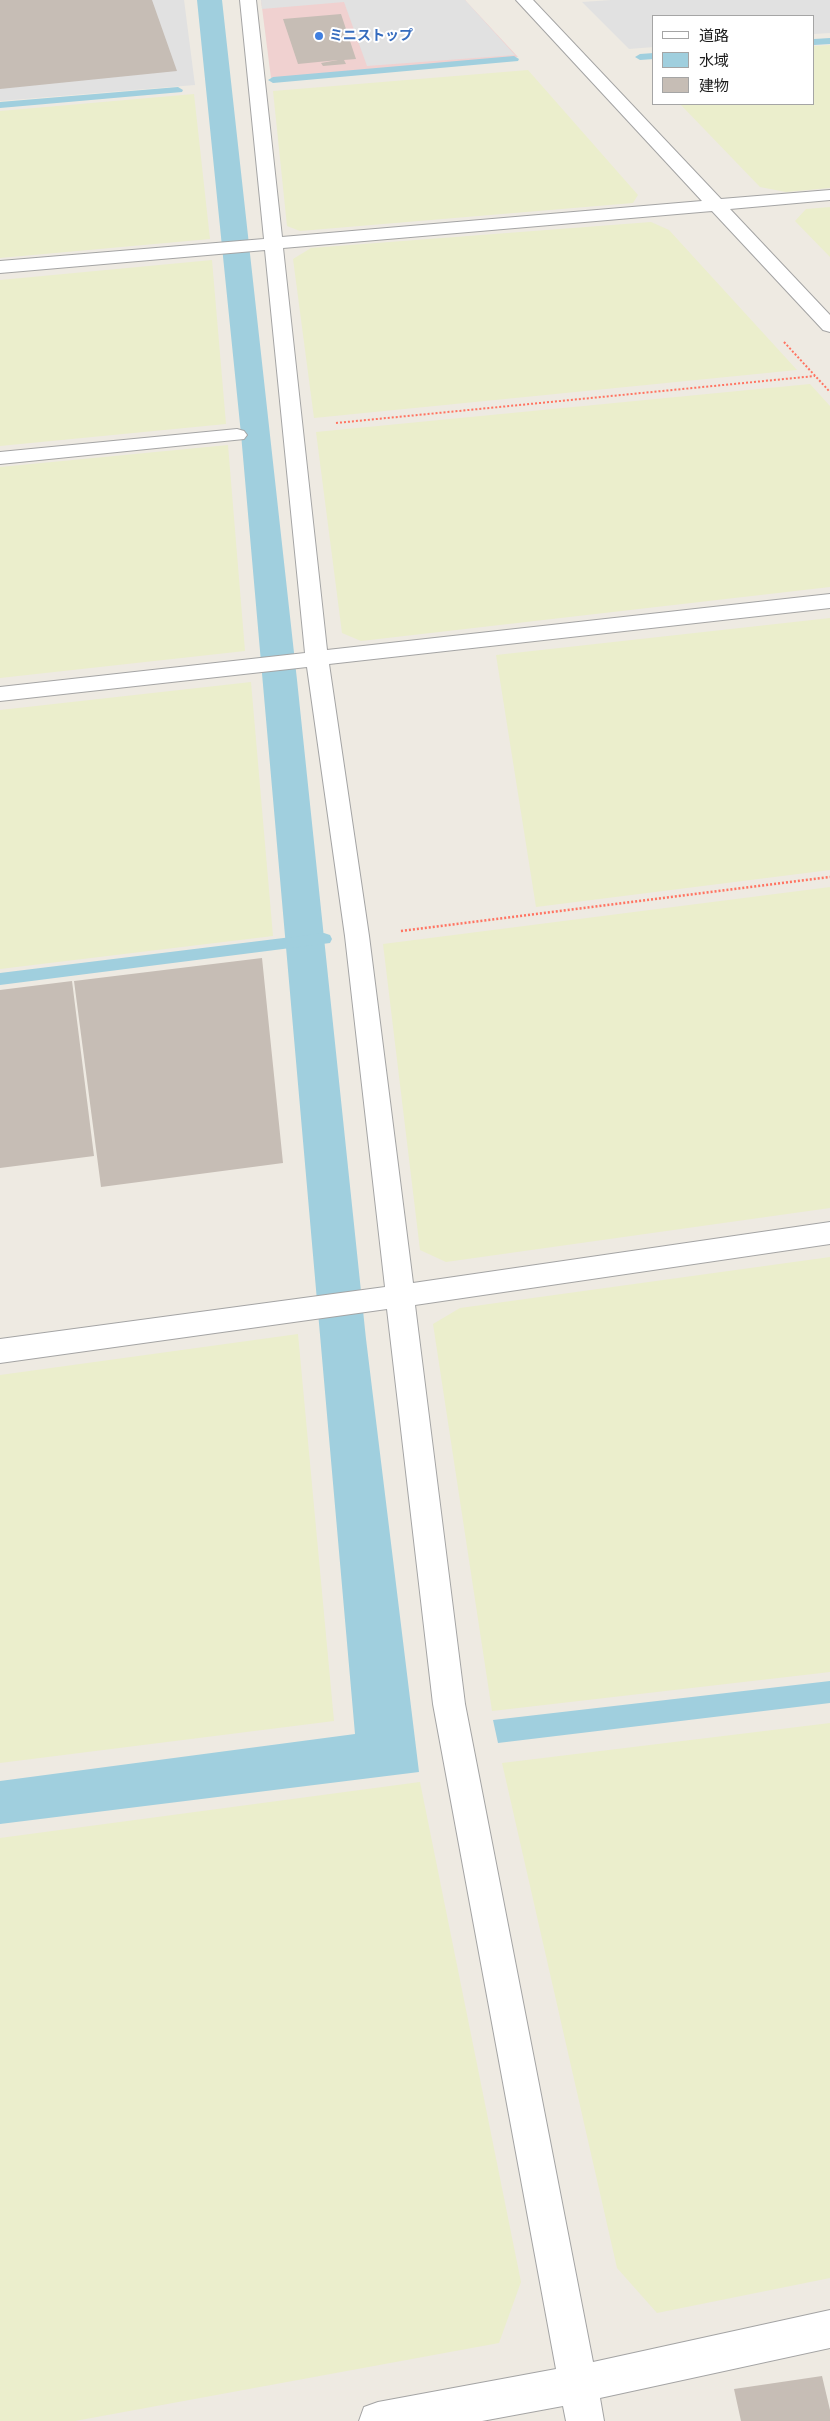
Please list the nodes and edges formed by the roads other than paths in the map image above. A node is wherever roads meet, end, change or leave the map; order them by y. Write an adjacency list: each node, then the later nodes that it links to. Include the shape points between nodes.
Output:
1 (248, 0): 5 (street)
2 (524, 0): 4 (street)
3 (830, 195): 4 (street)
4 (715, 205): 5 (street); 7 (street)
5 (265, 243): 6 (street); 11 (street, via 292,428)
6 (0, 267)
7 (830, 326)
8 (236, 435): 9 (street)
9 (0, 458)
10 (830, 602): 11 (street)
11 (310, 660): 12 (street); 14 (street, via 357,936)
12 (0, 694)
13 (830, 1233): 14 (street)
14 (386, 1298): 15 (street); 17 (street, via 449,1704)
15 (0, 1351)
16 (830, 2329): 17 (street)
17 (578, 2384): 18 (street); 19 (street)
18 (378, 2421)
19 (585, 2421)

